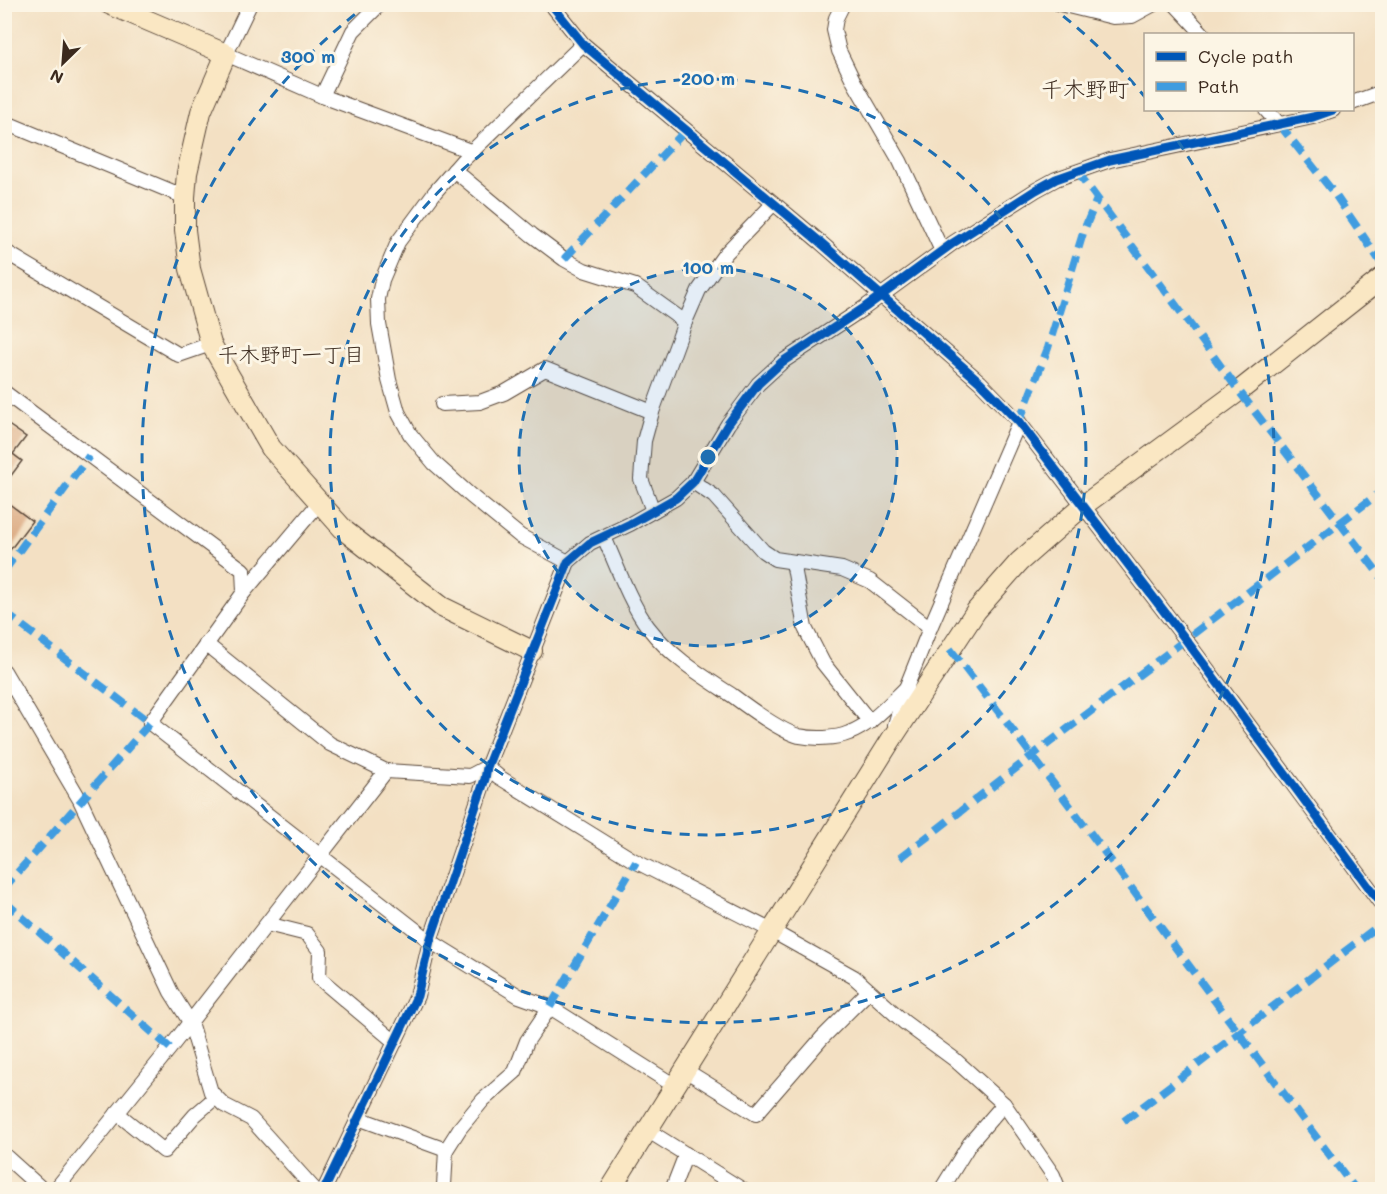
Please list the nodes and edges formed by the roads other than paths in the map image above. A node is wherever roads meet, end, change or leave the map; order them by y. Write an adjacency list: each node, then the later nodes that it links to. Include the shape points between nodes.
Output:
1 (109, 4): 11 (street)
2 (250, 4): 11 (street)
3 (380, 4): 13 (street, via 353,31)
4 (551, 4): 10 (street)
5 (843, 4): 24 (street, via 834,30 839,51 900,161)
6 (1060, 4): 7 (street, via 1113,16 1132,16)
7 (1154, 4)
8 (1175, 4): 9 (street)
9 (1202, 33)
10 (583, 44): 19 (street); 22 (street)
11 (226, 54): 13 (street); 21 (street, via 201,112)
12 (1383, 92): 14 (street)
13 (322, 96): 19 (street)
14 (1354, 103)
15 (1267, 111): 18 (street)
16 (1330, 111): 18 (street)
17 (4, 122): 21 (street)
18 (1279, 124): 24 (street, via 1110,160 1056,179)
19 (473, 152): 20 (street)
20 (454, 170): 27 (street, via 564,259 584,270 635,286); 39 (street, via 398,242 382,280 379,324 398,412 410,434 464,490 520,536)
21 (185, 197): 28 (street, via 190,269)
22 (773, 204): 26 (street); 27 (street, via 725,254 699,290)
23 (4, 251): 28 (street, via 179,355)
24 (942, 251): 26 (street)
25 (1383, 278): 35 (street)
26 (880, 296): 32 (street, via 980,382); 33 (street, via 782,362 758,384)
27 (685, 322): 31 (street)
28 (211, 344): 34 (street, via 271,448)
29 (4, 392): 40 (street, via 243,570)
30 (442, 404): 31 (street, via 480,402 545,369)
31 (652, 412): 36 (street, via 644,441 641,479)
32 (1019, 422): 35 (street); 41 (street)
33 (693, 482): 36 (street, via 676,498); 38 (street, via 714,496 763,551 775,559)
34 (319, 502): 40 (street); 43 (street, via 345,531 442,607)
35 (1084, 505): 47 (street, via 1019,562 976,611); 51 (street)
36 (653, 510): 37 (street)
37 (604, 537): 39 (street, via 590,543); 46 (street, via 647,626 704,679 755,713 798,735 847,734)
38 (793, 561): 41 (street, via 842,569 870,581); 46 (street, via 805,628 823,663)
39 (568, 562): 43 (street)
40 (244, 592): 42 (street)
41 (930, 628): 45 (street)
42 (206, 644): 49 (street, via 330,744); 50 (street, via 150,723)
43 (532, 651): 48 (street)
44 (4, 671): 57 (street, via 80,800 171,992)
45 (906, 688): 46 (street); 47 (street)
46 (870, 722)
47 (891, 740): 53 (street)
48 (487, 767): 49 (street, via 470,776); 53 (street, via 633,860); 54 (street)
49 (386, 771): 50 (street)
50 (321, 855): 52 (street); 54 (street)
51 (1383, 905)
52 (267, 924): 57 (street); 58 (street, via 307,934 320,951 319,978)
53 (772, 931): 55 (street, via 854,977); 59 (street)
54 (430, 941): 56 (street, via 519,996); 58 (street, via 417,996)
55 (869, 991): 59 (street, via 756,1114); 61 (street)
56 (550, 1007): 59 (street); 65 (street, via 527,1041 514,1072 483,1100)
57 (190, 1022): 60 (street, via 211,1092); 62 (street)
58 (395, 1042): 63 (street)
59 (680, 1078): 64 (street)
60 (216, 1097): 62 (street, via 195,1114 164,1151); 70 (street, via 251,1119)
61 (1004, 1104): 76 (street, via 970,1143); 77 (street, via 1053,1175)
62 (117, 1113): 69 (street)
63 (358, 1118): 65 (street); 71 (street)
64 (647, 1130): 66 (street); 73 (street)
65 (446, 1150): 72 (street)
66 (686, 1154): 74 (street); 75 (street)
67 (4, 1155): 68 (street)
68 (43, 1190)
69 (55, 1190)
70 (315, 1190)
71 (324, 1190)
72 (441, 1190)
73 (610, 1190)
74 (672, 1190)
75 (743, 1190)
76 (941, 1190)
77 (1059, 1190)

